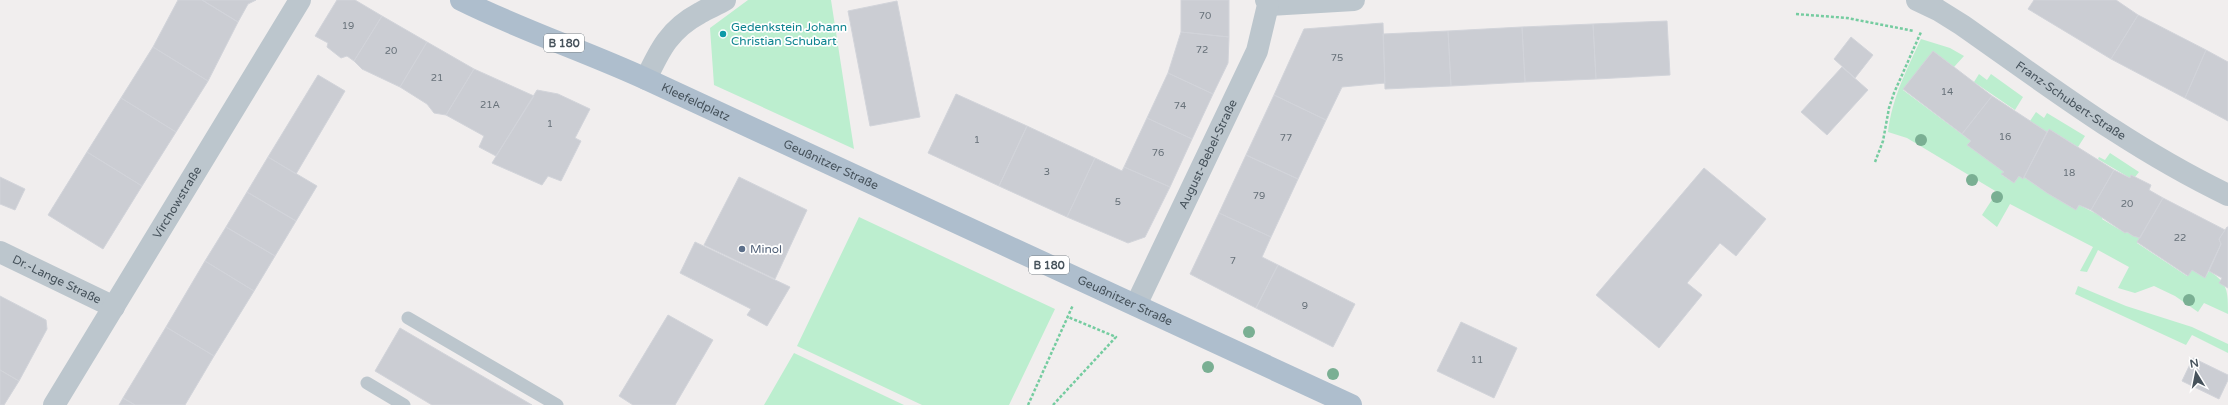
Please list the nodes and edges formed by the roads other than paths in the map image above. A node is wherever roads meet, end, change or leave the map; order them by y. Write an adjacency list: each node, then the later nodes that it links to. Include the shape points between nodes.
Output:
1 (300, 0): 12 (street, Virchowstraße)
2 (461, 0): 7 (main road, Kleefeldplatz / B 180)
3 (1354, 0): 6 (street)
4 (1917, 0): 9 (street, Franz-Schubert-Straße, via 1962,25 2103,125 2180,172)
5 (722, 2): 7 (street, via 699,13 672,33 662,46)
6 (1267, 2): 11 (street, August-Bebel-Straße, via 1258,51)
7 (646, 79): 8 (main road, Kleefeldplatz / B 180)
8 (747, 125): 11 (main road, Geußnitzer Straße / B 180)
9 (2228, 195)
10 (0, 252): 12 (street, Dr.-Lange Straße)
11 (1136, 305): 18 (main road, Geußnitzer Straße / B 180)
12 (114, 307): 15 (street, Virchowstraße)
13 (408, 318): 17 (lane)
14 (367, 383): 16 (lane)
15 (54, 405)
16 (404, 405)
17 (557, 405)
18 (1351, 405)

